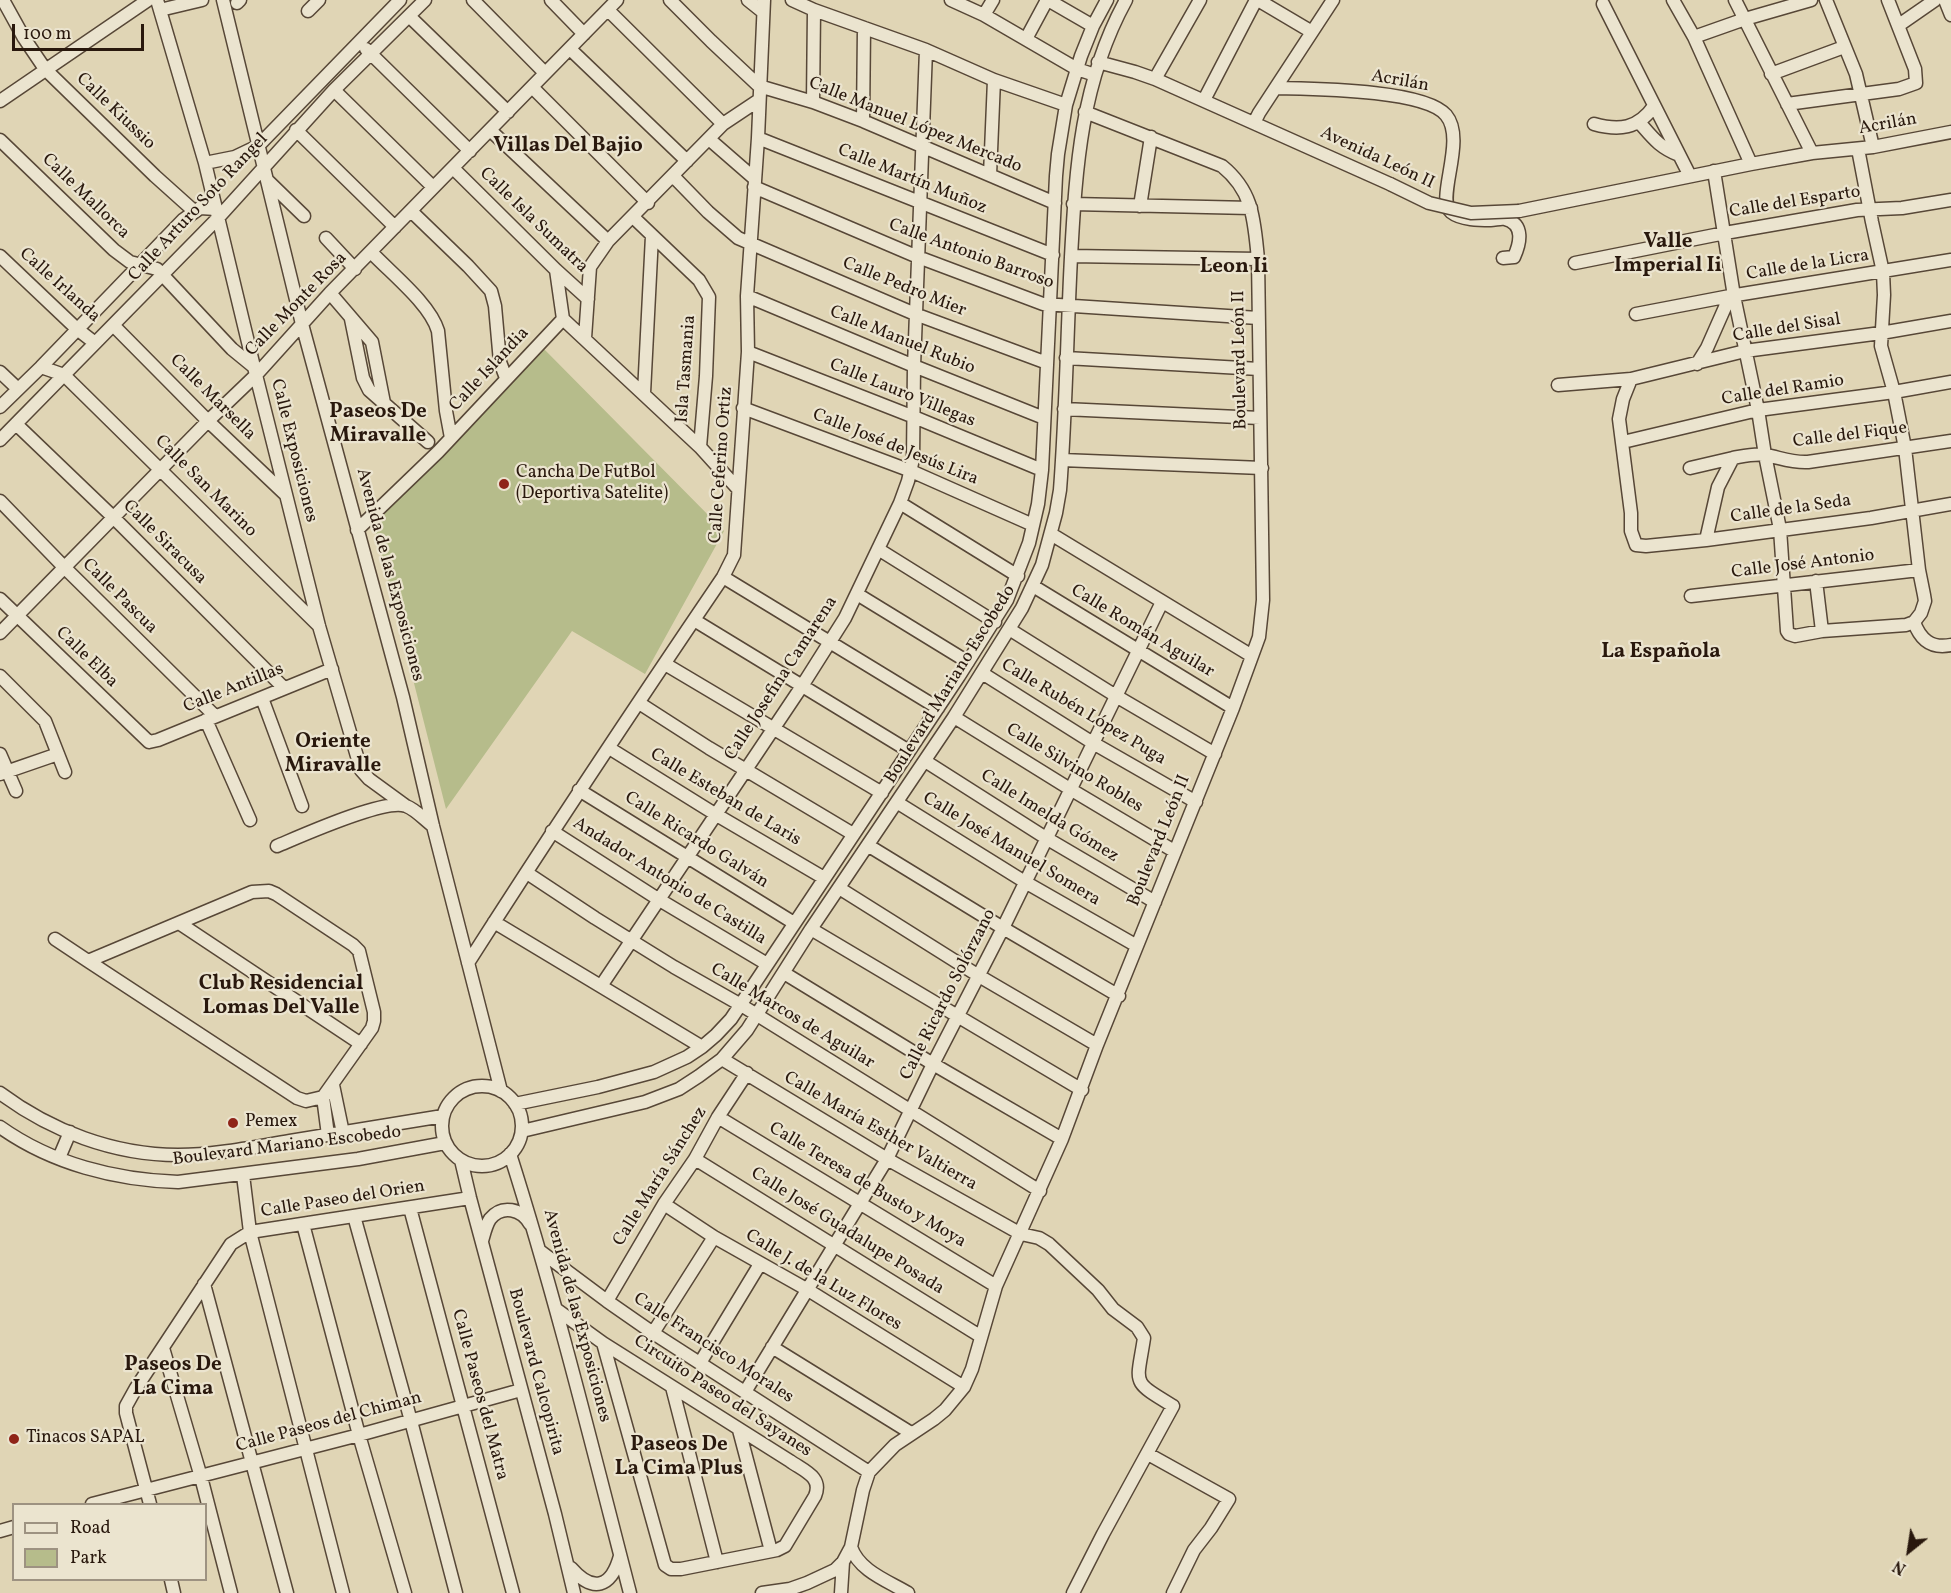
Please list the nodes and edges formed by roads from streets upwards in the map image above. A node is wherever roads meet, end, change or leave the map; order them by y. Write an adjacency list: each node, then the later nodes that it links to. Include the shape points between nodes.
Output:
1 (3, 0): 52 (street, Calle Kiussio)
2 (148, 0): 52 (street)
3 (202, 0): 30 (street)
4 (223, 0): 84 (street, Avenida de las Exposiciones)
5 (319, 0): 34 (street)
6 (400, 0): 46 (street, Calle Arturo Soto Rangel)
7 (425, 0): 37 (street, Calle Arturo Soto Rangel)
8 (473, 0): 54 (street)
9 (552, 0): 43 (street)
10 (617, 0): 32 (street, Calle Monte Rosa)
11 (670, 0): 58 (street)
12 (748, 0): 31 (street)
13 (792, 0): 33 (street)
14 (951, 0): 35 (street, Avenida León II)
15 (993, 0): 35 (street)
16 (1048, 0): 40 (street); 45 (street)
17 (1107, 0): 40 (street, Boulevard Mariano Escobedo)
18 (1126, 0): 51 (street, Boulevard Mariano Escobedo)
19 (1200, 0): 56 (street)
20 (1257, 0): 42 (street); 64 (street)
21 (1333, 0): 42 (street)
22 (1673, 0): 44 (street)
23 (1736, 0): 38 (street)
24 (1811, 0): 38 (street)
25 (1826, 0): 47 (street)
26 (1888, 0): 39 (street)
27 (1935, 0): 39 (street)
28 (1945, 0): 36 (street)
29 (1603, 4): 69 (street)
30 (159, 5): 92 (street, Calle Exposiciones)
31 (763, 6): 58 (street, Calle Ceferino Ortiz)
32 (608, 10): 43 (street, Calle Monte Rosa); 75 (street)
33 (814, 10): 41 (street); 66 (street)
34 (308, 11)
35 (984, 15): 45 (street, Avenida León II)
36 (1951, 15)
37 (409, 16): 50 (street, Calle Arturo Soto Rangel); 70 (street)
38 (1744, 19): 44 (street); 55 (street)
39 (1899, 25): 62 (street, via 1916,83)
40 (1093, 26): 53 (street, Boulevard Mariano Escobedo)
41 (864, 28): 49 (street); 72 (street)
42 (1312, 32): 60 (street)
43 (584, 34): 48 (street, Calle Monte Rosa)
44 (1694, 37): 93 (street)
45 (1026, 39): 53 (street, Avenida León II)
46 (359, 42): 50 (street); 84 (street, Calle Arturo Soto Rangel)
47 (1844, 46): 55 (street); 62 (street)
48 (570, 49): 54 (street, Calle Monte Rosa); 91 (street)
49 (926, 50): 57 (street); 85 (street, Calle Josefina Camarena)
50 (371, 53): 61 (street, Calle Arturo Soto Rangel); 88 (street)
51 (1097, 68): 53 (street, Avenida León II); 56 (street, Avenida León II, via 1135,72); 71 (street, Boulevard Mariano Escobedo)
52 (45, 69): 65 (street); 111 (street, Calle Kiussio)
53 (1077, 69): 68 (street, Boulevard Mariano Escobedo)
54 (545, 73): 59 (street, Calle Monte Rosa)
55 (1772, 74): 67 (street)
56 (1155, 79): 64 (street, Avenida León II)
57 (994, 80): 68 (street); 97 (street)
58 (759, 86): 63 (street, Calle Ceferino Ortiz); 66 (street, Calle Manuel López Mercado)
59 (532, 87): 70 (street, Calle Monte Rosa); 105 (street)
60 (1276, 88): 74 (street); 127 (street, Acrilán, via 1390,95 1437,108 1446,115 1454,134 1447,198 1450,212 1461,217 1506,219 1516,226 1521,236 1519,246 1514,257)
61 (334, 90): 77 (street, Calle Arturo Soto Rangel); 102 (street)
62 (1861, 93): 67 (street); 86 (street)
63 (759, 100): 75 (street); 82 (street, Calle Ceferino Ortiz)
64 (1204, 100): 74 (street, Avenida León II)
65 (0, 101)
66 (813, 102): 72 (street, Calle Manuel López Mercado)
67 (1787, 104): 89 (street)
68 (1066, 105): 106 (street, Boulevard Mariano Escobedo)
69 (1654, 106): 73 (street); 90 (street)
70 (508, 112): 78 (street, Calle Monte Rosa)
71 (1085, 112): 80 (street); 107 (street, Boulevard Mariano Escobedo)
72 (863, 121): 85 (street, Calle Manuel López Mercado)
73 (1639, 122): 76 (street, via 1617,129); 90 (street, via 1657,144)
74 (1254, 123): 99 (street, Avenida León II, bridge, via 1429,203 1471,213 1519,212)
75 (723, 124): 81 (street)
76 (1594, 124)
77 (296, 130): 94 (street, Calle Arturo Soto Rangel); 116 (street)
78 (490, 130): 88 (street, Calle Monte Rosa); 120 (street)
79 (1951, 132): 86 (street, Acrilán)
80 (1151, 137): 108 (street); 109 (street, Boulevard León II, via 1222,166 1238,181)
81 (709, 138): 91 (street); 101 (street, Calle Antonio Barroso)
82 (758, 138): 101 (street, Calle Ceferino Ortiz); 104 (street, Calle Martín Muñoz)
83 (0, 140): 131 (street, Calle Mallorca, via 114,250)
84 (258, 146): 92 (street, Calle Arturo Soto Rangel, via 235,157); 94 (street, Avenida de las Exposiciones)
85 (923, 146): 97 (street, Calle Manuel López Mercado); 104 (street, Calle Josefina Camarena)
86 (1873, 147): 87 (street, Acrilán)
87 (1858, 149): 89 (street, Acrilán); 110 (street)
88 (470, 151): 95 (street, Calle Monte Rosa)
89 (1812, 153): 93 (street, Acrilán)
90 (1679, 155): 99 (street)
91 (687, 161): 98 (street)
92 (205, 163): 113 (street, Calle Exposiciones)
93 (1751, 164): 96 (street, Acrilán)
94 (264, 166): 100 (street, Avenida de las Exposiciones); 113 (street, Calle Arturo Soto Rangel)
95 (453, 168): 102 (street, Calle Monte Rosa); 133 (street, Calle Isla Sumatra)
96 (1714, 171): 99 (street, Acrilán); 117 (street)
97 (990, 175): 106 (street, Calle Manuel López Mercado)
98 (673, 176): 105 (street); 121 (street, Calle Pedro Mier, via 727,229)
99 (1690, 176)
100 (267, 180): 114 (street); 148 (street, Avenida de las Exposiciones)
101 (755, 183): 121 (street, Calle Ceferino Ortiz); 126 (street, Calle Antonio Barroso)
102 (433, 187): 112 (street, Calle Monte Rosa)
103 (1951, 200): 110 (street, Calle del Esparto)
104 (921, 202): 123 (street, Calle Martín Muñoz); 126 (street, Calle Josefina Camarena)
105 (648, 203): 115 (street)
106 (1055, 203): 123 (street, Boulevard Mariano Escobedo)
107 (1074, 204): 108 (street); 125 (street, Boulevard Mariano Escobedo)
108 (1140, 206): 109 (street)
109 (1251, 208): 128 (street, Boulevard León II)
110 (1869, 209): 117 (street, Calle del Esparto); 134 (street)
111 (194, 211): 113 (street, via 200,208); 131 (street)
112 (411, 211): 116 (street, Calle Monte Rosa); 166 (street, via 491,291 500,362)
113 (217, 213): 135 (street, Calle Arturo Soto Rangel); 163 (street, Calle Exposiciones)
114 (304, 216)
115 (633, 217): 118 (street, Isla Tasmania); 120 (street)
116 (395, 227): 122 (street, Calle Monte Rosa)
117 (1725, 233): 130 (street, Calle del Esparto); 138 (street)
118 (652, 236): 172 (street); 187 (street, Isla Tasmania, via 699,280 709,297)
119 (326, 238): 132 (street)
120 (608, 241): 139 (street, via 590,267)
121 (750, 244): 137 (street, Calle Ceferino Ortiz); 143 (street, Calle Pedro Mier)
122 (372, 253): 132 (street, Calle Monte Rosa); 182 (street, via 435,320)
123 (1053, 255): 140 (street, Boulevard Mariano Escobedo)
124 (0, 256): 151 (street, Calle Irlanda)
125 (1071, 256): 128 (street); 141 (street, Boulevard Mariano Escobedo)
126 (918, 257): 140 (street, Calle Antonio Barroso); 143 (street, Calle Josefina Camarena)
127 (1503, 258)
128 (1258, 259): 145 (street, Boulevard León II)
129 (1951, 260): 134 (street, Calle de la Licra)
130 (1575, 263)
131 (140, 264): 135 (street, Calle Mallorca); 151 (street)
132 (355, 269): 136 (street, Calle Monte Rosa)
133 (556, 270): 139 (street, Calle Isla Sumatra); 146 (street)
134 (1883, 272): 138 (street, Calle de la Licra); 152 (street)
135 (162, 274): 149 (street, Calle Arturo Soto Rangel); 163 (street, Calle Mallorca)
136 (330, 294): 148 (street, Calle Monte Rosa); 185 (street, via 374,347 384,403)
137 (747, 296): 156 (street, Calle Ceferino Ortiz); 160 (street, Calle Manuel Rubio)
138 (1732, 296): 142 (street); 144 (street, Calle de la Licra); 150 (street)
139 (588, 299): 153 (street)
140 (1050, 305): 141 (street, Calle Antonio Barroso); 158 (street, Boulevard Mariano Escobedo)
141 (1068, 307): 145 (street, Calle Antonio Barroso); 157 (street, Boulevard Mariano Escobedo)
142 (1738, 312): 150 (street); 155 (street)
143 (915, 314): 158 (street, Calle Pedro Mier); 160 (street, Calle Josefina Camarena)
144 (1636, 314)
145 (1258, 318): 162 (street, Boulevard León II)
146 (563, 319): 153 (street); 166 (street, Calle Islandia)
147 (1951, 321): 152 (street, Calle del Sisal)
148 (302, 324): 163 (street, Calle Monte Rosa); 206 (street, Avenida de las Exposiciones)
149 (113, 325): 154 (street, Calle Arturo Soto Rangel); 180 (street, Calle Marsella)
150 (1717, 325): 159 (street)
151 (77, 329): 154 (street, Calle Irlanda); 161 (street)
152 (1881, 333): 155 (street, Calle del Sisal); 171 (street)
153 (585, 338): 172 (street)
154 (95, 343): 165 (street, Calle Arturo Soto Rangel)
155 (1745, 351): 159 (street, Calle del Sisal); 176 (street)
156 (748, 352): 174 (street, Calle Ceferino Ortiz); 177 (street, Calle Lauro Villegas)
157 (1066, 358): 162 (street); 175 (street, Boulevard Mariano Escobedo)
158 (1047, 363): 178 (street, Boulevard Mariano Escobedo)
159 (1697, 364): 167 (street, Calle del Sisal)
160 (914, 366): 177 (street, Calle Josefina Camarena); 178 (street, Calle Manuel Rubio)
161 (41, 367): 165 (street); 170 (street)
162 (1259, 369): 179 (street, Boulevard León II)
163 (255, 371): 180 (street, Calle Monte Rosa); 198 (street, Calle Exposiciones)
164 (0, 372): 170 (street)
165 (64, 375): 181 (street, Calle Arturo Soto Rangel); 194 (street, Calle San Marino)
166 (506, 378): 182 (street, Calle Islandia)
167 (1631, 379): 169 (street, Calle del Sisal); 186 (street, via 1620,408)
168 (1951, 382): 171 (street, Calle del Ramio)
169 (1558, 385)
170 (18, 389): 173 (street)
171 (1894, 392): 176 (street, Calle del Ramio); 188 (street)
172 (644, 393): 187 (street)
173 (0, 407)
174 (743, 408): 195 (street, Calle José de Jesús Lira); 197 (street, Calle Ceferino Ortiz)
175 (1064, 409): 179 (street); 191 (street, Boulevard Mariano Escobedo)
176 (1758, 410): 186 (street, Calle del Ramio); 189 (street)
177 (914, 417): 195 (street, Calle Josefina Camarena); 196 (street, Calle Lauro Villegas)
178 (1044, 418): 196 (street, Boulevard Mariano Escobedo)
179 (1260, 418): 192 (street, Boulevard León II)
180 (208, 420): 194 (street, Calle Monte Rosa); 198 (street, Calle Marsella)
181 (16, 424): 183 (street, Calle Arturo Soto Rangel); 203 (street, Calle Siracusa)
182 (451, 438): 206 (street, Calle Islandia)
183 (0, 440)
184 (1951, 441): 188 (street, Calle del Fique)
185 (428, 442)
186 (1623, 442): 208 (street, Calle de la Seda, via 1631,531 1636,545)
187 (700, 447): 197 (street)
188 (1905, 448): 189 (street, Calle del Fique, via 1808,462 1788,462); 202 (street)
189 (1765, 455): 190 (street, Calle del Fique); 205 (street)
190 (1733, 459): 193 (street, Calle del Fique); 208 (street, via 1718,487)
191 (1062, 460): 192 (street); 207 (street, Boulevard Mariano Escobedo)
192 (1262, 468): 232 (street, Boulevard León II, via 1263,600 1259,638)
193 (1690, 468)
194 (161, 469): 203 (street, Calle Monte Rosa); 225 (street, Calle San Marino)
195 (911, 471): 200 (street, Calle Josefina Camarena); 204 (street, Calle José de Jesús Lira)
196 (1042, 471): 204 (street, Boulevard Mariano Escobedo)
197 (738, 489): 213 (street, Calle Ceferino Ortiz, via 734,555)
198 (286, 495): 225 (street, Calle Exposiciones)
199 (0, 501): 210 (street, Calle Pascua)
200 (900, 503): 209 (street, Calle Josefina Camarena); 212 (street)
201 (1951, 504): 202 (street, Calle de la Seda)
202 (1912, 510): 205 (street, Calle de la Seda); 211 (street)
203 (113, 517): 210 (street, Calle Monte Rosa); 241 (street, Calle Siracusa)
204 (1033, 525): 212 (street, Boulevard Mariano Escobedo)
205 (1780, 529): 208 (street, Calle de la Seda); 215 (street)
206 (357, 530): 271 (street, Avenida de las Exposiciones, via 403,697)
207 (1051, 534): 216 (street, Boulevard Mariano Escobedo); 220 (street)
208 (1706, 540)
209 (878, 549): 217 (street, Calle Josefina Camarena); 224 (street)
210 (64, 567): 221 (street, Calle Monte Rosa); 248 (street, Calle Pascua)
211 (1919, 570): 214 (street, Calle José Antonio); 223 (street, via 1924,601)
212 (1018, 576): 224 (street, Boulevard Mariano Escobedo)
213 (723, 577): 222 (street, Calle Ceferino Ortiz); 229 (street)
214 (1816, 581): 215 (street, Calle José Antonio); 227 (street)
215 (1784, 585): 218 (street, Calle José Antonio); 227 (street, via 1789,634)
216 (1033, 586): 226 (street, Boulevard Mariano Escobedo); 231 (street, Calle Román Aguilar)
217 (857, 594): 229 (street, Calle Josefina Camarena); 233 (street)
218 (1691, 596)
219 (0, 599): 221 (street, Calle Elba)
220 (1162, 602): 231 (street, Calle Ricardo Solórzano); 232 (street)
221 (17, 616): 228 (street, Calle Monte Rosa); 250 (street, Calle Elba)
222 (694, 620): 234 (street, Calle Ceferino Ortiz); 240 (street)
223 (1914, 621): 227 (street, via 1898,626); 230 (street, via 1923,639)
224 (995, 622): 233 (street, Boulevard Mariano Escobedo)
225 (319, 626): 235 (street, Calle Exposiciones)
226 (1009, 630): 236 (street, Boulevard Mariano Escobedo); 242 (street)
227 (1822, 631)
228 (0, 633)
229 (830, 643): 240 (street, Calle Josefina Camarena); 245 (street)
230 (1951, 645)
231 (1139, 651): 242 (street, Calle Ricardo Solórzano); 246 (street, Calle Román Aguilar)
232 (1252, 656): 246 (street, Boulevard León II)
233 (968, 662): 238 (street, Boulevard Mariano Escobedo)
234 (665, 664): 244 (street, Calle Ceferino Ortiz); 249 (street)
235 (332, 669): 241 (street, Calle Antillas); 268 (street, Calle Exposiciones, via 361,770)
236 (982, 673): 239 (street, Boulevard Mariano Escobedo); 251 (street, Calle Rubén López Puga)
237 (0, 676): 255 (street, via 45,721)
238 (959, 676): 239 (street); 245 (street, Boulevard Mariano Escobedo)
239 (974, 685): 247 (street, Boulevard Mariano Escobedo)
240 (802, 686): 249 (street, Calle Josefina Camarena); 253 (street)
241 (284, 688): 243 (street, Calle Antillas)
242 (1116, 696): 251 (street, Calle Ricardo Solórzano); 256 (street)
243 (262, 698): 248 (street, Calle Antillas); 267 (street)
244 (639, 703): 252 (street, Calle Ceferino Ortiz); 258 (street)
245 (938, 708): 253 (street, Boulevard Mariano Escobedo)
246 (1233, 708): 256 (street, Boulevard León II)
247 (954, 717): 257 (street, Boulevard Mariano Escobedo); 261 (street, Calle Silvino Robles)
248 (210, 718): 250 (street, Calle Antillas); 270 (street)
249 (772, 728): 258 (street, Calle Josefina Camarena); 264 (street)
250 (149, 742)
251 (1093, 743): 261 (street, Calle Ricardo Solórzano); 265 (street, Calle Rubén López Puga)
252 (609, 748): 262 (street, Calle Ceferino Ortiz); 269 (street, Calle Esteban de Laris)
253 (909, 751): 264 (street, Boulevard Mariano Escobedo)
254 (0, 754): 260 (street)
255 (58, 754): 259 (street); 260 (street)
256 (1215, 754): 265 (street, Boulevard León II)
257 (926, 761): 266 (street, Boulevard Mariano Escobedo); 274 (street, Calle Imelda Gómez)
258 (745, 769): 269 (street, Calle Josefina Camarena); 273 (street)
259 (64, 772)
260 (3, 773): 263 (street)
261 (1070, 789): 274 (street, Calle Ricardo Solórzano); 277 (street, Calle Silvino Robles)
262 (579, 790): 272 (street, Calle Ceferino Ortiz); 278 (street, Calle Ricardo Galván)
263 (16, 791)
264 (882, 793): 273 (street, Boulevard Mariano Escobedo)
265 (1196, 802): 277 (street, Boulevard León II)
266 (898, 803): 276 (street, Boulevard Mariano Escobedo); 281 (street, Calle José Manuel Somera)
267 (302, 806)
268 (406, 806): 271 (street); 275 (street, via 370,810)
269 (715, 814): 278 (street, Calle Josefina Camarena); 280 (street, Calle Esteban de Laris)
270 (250, 820)
271 (433, 826): 294 (street, Avenida de las Exposiciones)
272 (552, 831): 279 (street, Calle Ceferino Ortiz); 283 (street, Andador Antonio de Castilla)
273 (853, 834): 280 (street, Boulevard Mariano Escobedo)
274 (1046, 838): 281 (street, Calle Ricardo Solórzano); 284 (street, Calle Imelda Gómez)
275 (277, 846)
276 (869, 846): 282 (street, Boulevard Mariano Escobedo); 288 (street)
277 (1174, 851): 284 (street, Boulevard León II)
278 (687, 858): 283 (street, Calle Josefina Camarena); 286 (street, Calle Ricardo Galván)
279 (526, 873): 285 (street, Calle Ceferino Ortiz); 291 (street, Calle Marcos de Aguilar)
280 (824, 878): 286 (street, Boulevard Mariano Escobedo)
281 (1024, 882): 288 (street, Calle Ricardo Solórzano); 292 (street, Calle José Manuel Somera)
282 (840, 888): 289 (street, Boulevard Mariano Escobedo); 297 (street)
283 (658, 899): 291 (street, Calle Josefina Camarena); 295 (street, Andador Antonio de Castilla)
284 (1155, 902): 292 (street, Boulevard León II)
285 (494, 922): 294 (street, Calle Ceferino Ortiz); 298 (street)
286 (794, 922): 295 (street, Boulevard Mariano Escobedo)
287 (179, 923): 293 (street); 303 (street); 303 (street, via 252,892 269,891 346,940 359,951 374,1012 372,1028)
288 (1003, 928): 297 (street, Calle Ricardo Solórzano); 299 (street)
289 (811, 929): 296 (street, Boulevard Mariano Escobedo); 302 (street)
290 (56, 939): 293 (street)
291 (630, 940): 298 (street, Calle Josefina Camarena); 300 (street, Calle Marcos de Aguilar)
292 (1137, 946): 299 (street, Boulevard León II)
293 (88, 961): 313 (street, via 297,1098 306,1101)
294 (468, 963): 311 (street, Avenida de las Exposiciones)
295 (767, 964): 300 (street, Boulevard Mariano Escobedo)
296 (783, 973): 301 (street, Boulevard Mariano Escobedo); 307 (street)
297 (979, 976): 302 (street, Calle Ricardo Solórzano); 304 (street)
298 (601, 986): 305 (street)
299 (1119, 996): 304 (street, Boulevard León II)
300 (741, 1005): 301 (street, Calle Marcos de Aguilar); 305 (street, Boulevard Mariano Escobedo)
301 (757, 1015): 306 (street, Boulevard Mariano Escobedo); 315 (street, Calle Marcos de Aguilar)
302 (958, 1018): 307 (street, Calle Ricardo Solórzano); 310 (street)
303 (361, 1044): 309 (street)
304 (1097, 1045): 310 (street, Boulevard León II)
305 (702, 1047): 314 (street, Boulevard Mariano Escobedo, via 654,1072)
306 (722, 1059): 308 (street, Calle María Esther Valtierra); 319 (street, Boulevard Mariano Escobedo, via 699,1077 662,1096)
307 (933, 1064): 315 (street, Calle Ricardo Solórzano); 323 (street)
308 (747, 1073): 317 (street, Calle María Sánchez); 328 (street, Calle María Esther Valtierra)
309 (333, 1085): 313 (street); 321 (street)
310 (1082, 1090): 323 (street, Boulevard León II)
311 (501, 1091): 314 (street); 316 (street, via 481,1086 461,1092)
312 (0, 1093): 320 (street, Boulevard Mariano Escobedo)
313 (323, 1097): 322 (street)
314 (515, 1104): 319 (street)
315 (912, 1110): 328 (street, Calle Ricardo Solórzano); 331 (street, Calle Marcos de Aguilar)
316 (443, 1116): 321 (street, Boulevard Mariano Escobedo); 324 (street)
317 (718, 1117): 327 (street, Calle María Sánchez); 333 (street, Calle Teresa de Busto y Moya)
318 (0, 1127): 326 (street, Boulevard Mariano Escobedo)
319 (522, 1131): 325 (street)
320 (70, 1132): 322 (street, Boulevard Mariano Escobedo, via 121,1149 178,1155); 326 (street)
321 (343, 1133): 322 (street, Boulevard Mariano Escobedo)
322 (328, 1135)
323 (1062, 1139): 331 (street, Boulevard León II)
324 (445, 1143): 329 (street); 330 (street, Boulevard Mariano Escobedo)
325 (510, 1154): 329 (street, via 492,1165); 338 (street, Avenida de las Exposiciones)
326 (59, 1158): 330 (street, Boulevard Mariano Escobedo, via 85,1168 150,1181)
327 (695, 1159): 334 (street, Calle María Sánchez); 343 (street, Calle José Guadalupe Posada)
328 (887, 1159): 333 (street, Calle Ricardo Solórzano); 340 (street, Calle María Esther Valtierra)
329 (461, 1160): 332 (street, Boulevard Calcopirita)
330 (243, 1175): 339 (street)
331 (1040, 1191): 340 (street, Boulevard León II)
332 (470, 1198): 335 (street, Calle Paseo del Orien); 342 (street, Boulevard Calcopirita)
333 (861, 1203): 343 (street, Calle Ricardo Solórzano); 347 (street, Calle Teresa de Busto y Moya)
334 (664, 1204): 341 (street, Calle J. de la Luz Flores); 349 (street, Calle María Sánchez)
335 (410, 1208): 336 (street, Calle Paseo del Orien); 361 (street, Calle Paseos del Matra)
336 (354, 1216): 337 (street, Calle Paseo del Orien); 362 (street)
337 (303, 1224): 339 (street, Calle Paseo del Orien); 365 (street)
338 (534, 1230): 342 (street, via 522,1214 502,1210 488,1222); 344 (street, Avenida de las Exposiciones)
339 (250, 1232): 346 (street, Calle Paseo del Orien, via 231,1244); 366 (street)
340 (1021, 1234): 347 (street, Boulevard León II); 367 (street, Calle María Esther Valtierra, via 1049,1244 1141,1332 1144,1338 1140,1384 1173,1406)
341 (714, 1238): 345 (street, Calle J. de la Luz Flores); 351 (street)
342 (482, 1242): 359 (street, Boulevard Calcopirita)
343 (834, 1246): 348 (street, Calle Ricardo Solórzano); 352 (street, Calle José Guadalupe Posada)
344 (540, 1251): 349 (street, Calle Francisco Morales); 350 (street, Avenida de las Exposiciones)
345 (760, 1264): 348 (street, Calle J. de la Luz Flores); 356 (street)
346 (204, 1284): 355 (street, Calle Paseo del Orien); 368 (street)
347 (996, 1286): 352 (street, Boulevard León II)
348 (808, 1290): 354 (street, Calle Ricardo Solórzano); 358 (street, Calle J. de la Luz Flores)
349 (607, 1301): 351 (street, Calle Francisco Morales)
350 (556, 1309): 353 (street, Circuito Paseo del Sayanes); 376 (street, Avenida de las Exposiciones)
351 (653, 1333): 356 (street, Calle Francisco Morales)
352 (981, 1336): 358 (street, Boulevard León II)
353 (603, 1343): 357 (street, Circuito Paseo del Sayanes); 378 (street, Circuito Paseo del Sayanes, via 660,1554 668,1568)
354 (772, 1347): 360 (street, Calle Ricardo Solórzano); 364 (street)
355 (163, 1348): 370 (street); 371 (street, Calle Paseo del Orien, via 126,1406)
356 (700, 1363): 360 (street, Calle Francisco Morales)
357 (672, 1387): 363 (street, Circuito Paseo del Sayanes); 378 (street)
358 (964, 1387): 364 (street, Boulevard León II, via 945,1410)
359 (521, 1390): 361 (street, Calle Paseos del Chiman); 377 (street, Boulevard Calcopirita)
360 (745, 1392): 369 (street, Calle Francisco Morales)
361 (463, 1406): 362 (street, Calle Paseos del Chiman); 385 (street, Calle Paseos del Matra)
362 (411, 1421): 365 (street, Calle Paseos del Chiman); 384 (street)
363 (739, 1430): 375 (street); 375 (street, Circuito Paseo del Sayanes, via 790,1461 818,1484 789,1542)
364 (911, 1433): 369 (street, Boulevard León II)
365 (359, 1435): 366 (street, Calle Paseos del Chiman); 383 (street)
366 (306, 1448): 368 (street, Calle Paseos del Chiman); 382 (street)
367 (1148, 1454): 391 (street); 392 (street, via 1229,1499 1194,1550)
368 (253, 1462): 370 (street, Calle Paseos del Chiman); 381 (street)
369 (869, 1472): 374 (street)
370 (201, 1476): 371 (street, Calle Paseos del Chiman); 380 (street)
371 (146, 1490): 372 (street, Calle Paseos del Chiman); 373 (street, Calle Paseo del Orien)
372 (96, 1503)
373 (150, 1503)
374 (851, 1547): 379 (street); 390 (street, via 863,1566)
375 (771, 1551): 378 (street)
376 (620, 1556): 377 (street, via 612,1577 596,1587 583,1582); 387 (street, Avenida de las Exposiciones)
377 (567, 1562): 386 (street, Boulevard Calcopirita)
378 (717, 1562)
379 (843, 1562): 388 (street, via 807,1583); 389 (street)
380 (231, 1593)
381 (287, 1593)
382 (343, 1593)
383 (405, 1593)
384 (456, 1593)
385 (513, 1593)
386 (574, 1593)
387 (630, 1593)
388 (762, 1593)
389 (841, 1593)
390 (908, 1593)
391 (1073, 1593)
392 (1173, 1593)

